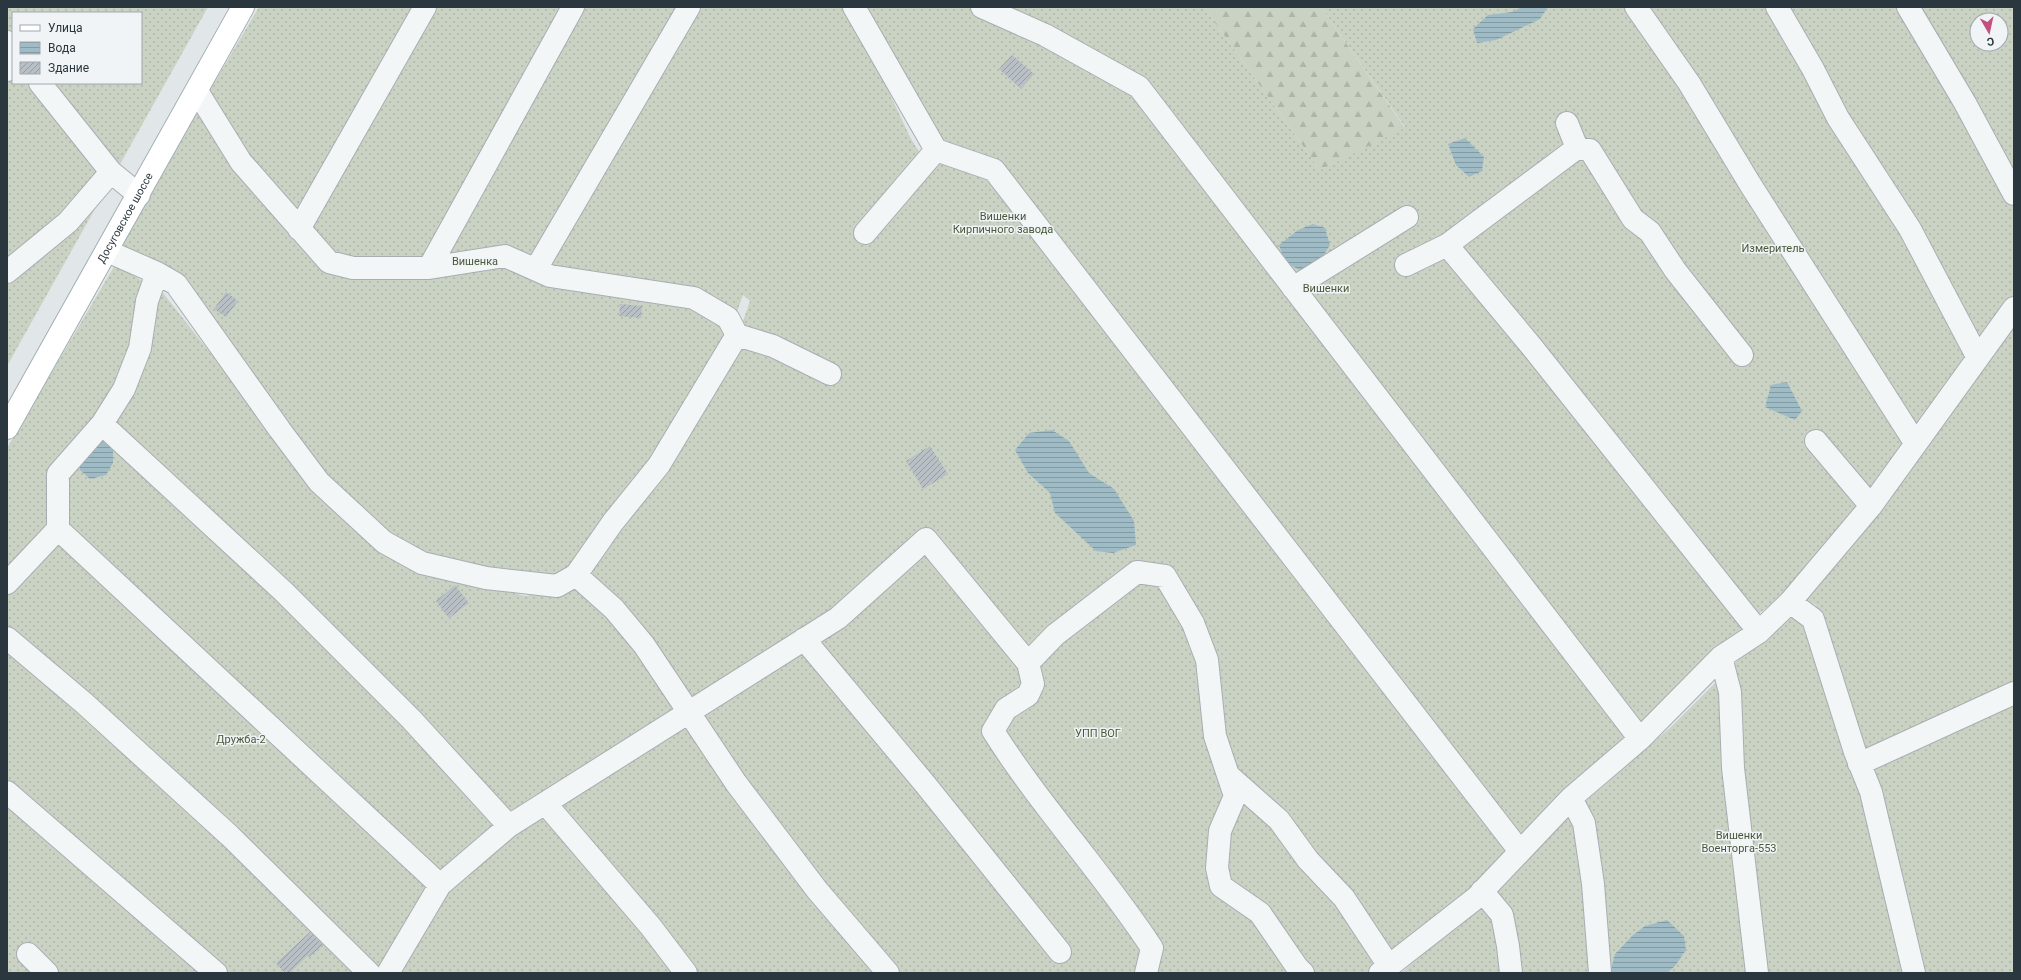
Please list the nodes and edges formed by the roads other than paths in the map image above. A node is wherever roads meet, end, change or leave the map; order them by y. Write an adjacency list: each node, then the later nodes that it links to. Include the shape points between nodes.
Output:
1 (244, 7): 11 (main road, Досуговское шоссе)
2 (425, 7): 19 (lane)
3 (573, 7): 24 (lane)
4 (689, 7): 25 (lane)
5 (854, 7): 14 (lane)
6 (982, 7): 28 (lane, via 1045,34 1139,87)
7 (1636, 7): 37 (lane, via 1689,83 1750,184)
8 (1777, 7): 32 (lane, via 1813,68 1838,118 1910,229)
9 (1908, 7): 16 (lane, via 1965,103)
10 (41, 84): 15 (lane)
11 (197, 91): 17 (main road, Досуговское шоссе); 19 (lane, via 241,162)
12 (1567, 123): 13 (lane)
13 (1577, 148): 21 (lane); 31 (lane, via 1590,150 1634,219 1650,232 1675,270)
14 (936, 150): 20 (lane); 57 (lane, via 994,170)
15 (111, 172): 17 (lane); 26 (lane, via 68,222)
16 (2014, 194)
17 (139, 195): 22 (main road, Досуговское шоссе)
18 (1407, 217): 28 (lane)
19 (299, 229): 24 (lane, via 329,262 353,268)
20 (865, 233)
21 (1447, 245): 23 (lane); 43 (lane, via 1532,347)
22 (107, 252): 27 (lane); 35 (main road, Досуговское шоссе)
23 (1406, 265)
24 (429, 268): 25 (lane, via 505,256)
25 (536, 269): 30 (lane, via 550,276 694,298 728,318)
26 (7, 272)
27 (157, 273): 34 (lane, via 147,301 140,348 124,389); 40 (lane, via 176,284 320,482 384,542 422,563 486,578 556,586)
28 (1293, 288): 50 (lane)
29 (2014, 308): 32 (lane)
30 (737, 335): 33 (lane, via 773,346); 40 (lane, via 659,465 613,522)
31 (1742, 355)
32 (1978, 358): 37 (lane)
33 (830, 374)
34 (102, 424): 39 (lane, via 58,474); 56 (lane, via 295,604 411,719)
35 (7, 428)
36 (1816, 441): 38 (lane)
37 (1916, 444): 38 (lane)
38 (1871, 506): 42 (lane)
39 (58, 529): 41 (lane); 58 (lane)
40 (576, 575): 49 (lane, via 614,609 644,645)
41 (7, 583)
42 (1790, 602): 43 (lane); 51 (lane, via 1813,619)
43 (1759, 632): 46 (lane)
44 (7, 638): 65 (lane, via 84,703 230,836)
45 (804, 639): 47 (lane, via 838,618 926,539); 49 (lane); 60 (lane)
46 (1721, 657): 50 (lane); 73 (lane, via 1730,692 1733,768)
47 (1028, 663): 52 (lane, via 1055,635 1137,572 1164,576 1193,623 1208,660 1216,736); 69 (lane, via 1033,684 1028,695 1006,709 993,732 1016,767 1131,915 1152,948)
48 (2014, 693): 51 (lane)
49 (688, 713): 55 (lane); 68 (lane, via 736,783 817,890)
50 (1640, 739): 54 (lane)
51 (1859, 764): 74 (lane, via 1871,792)
52 (1228, 775): 62 (lane, via 1279,820 1308,860 1344,898); 70 (lane, via 1235,796 1220,831 1217,868 1221,886 1260,913)
53 (7, 792): 64 (lane)
54 (1571, 798): 57 (lane); 72 (lane, via 1584,823 1593,884)
55 (545, 803): 56 (lane); 67 (lane, via 651,927)
56 (509, 826): 58 (lane)
57 (1519, 850): 59 (lane)
58 (440, 884): 66 (lane)
59 (1482, 891): 62 (lane); 71 (lane, via 1502,915)
60 (1060, 952)
61 (28, 954): 63 (lane)
62 (1384, 969)
63 (47, 973)
64 (216, 973)
65 (368, 973)
66 (388, 973)
67 (686, 973)
68 (888, 973)
69 (1146, 973)
70 (1303, 973)
71 (1511, 973)
72 (1600, 973)
73 (1757, 973)
74 (1914, 973)

